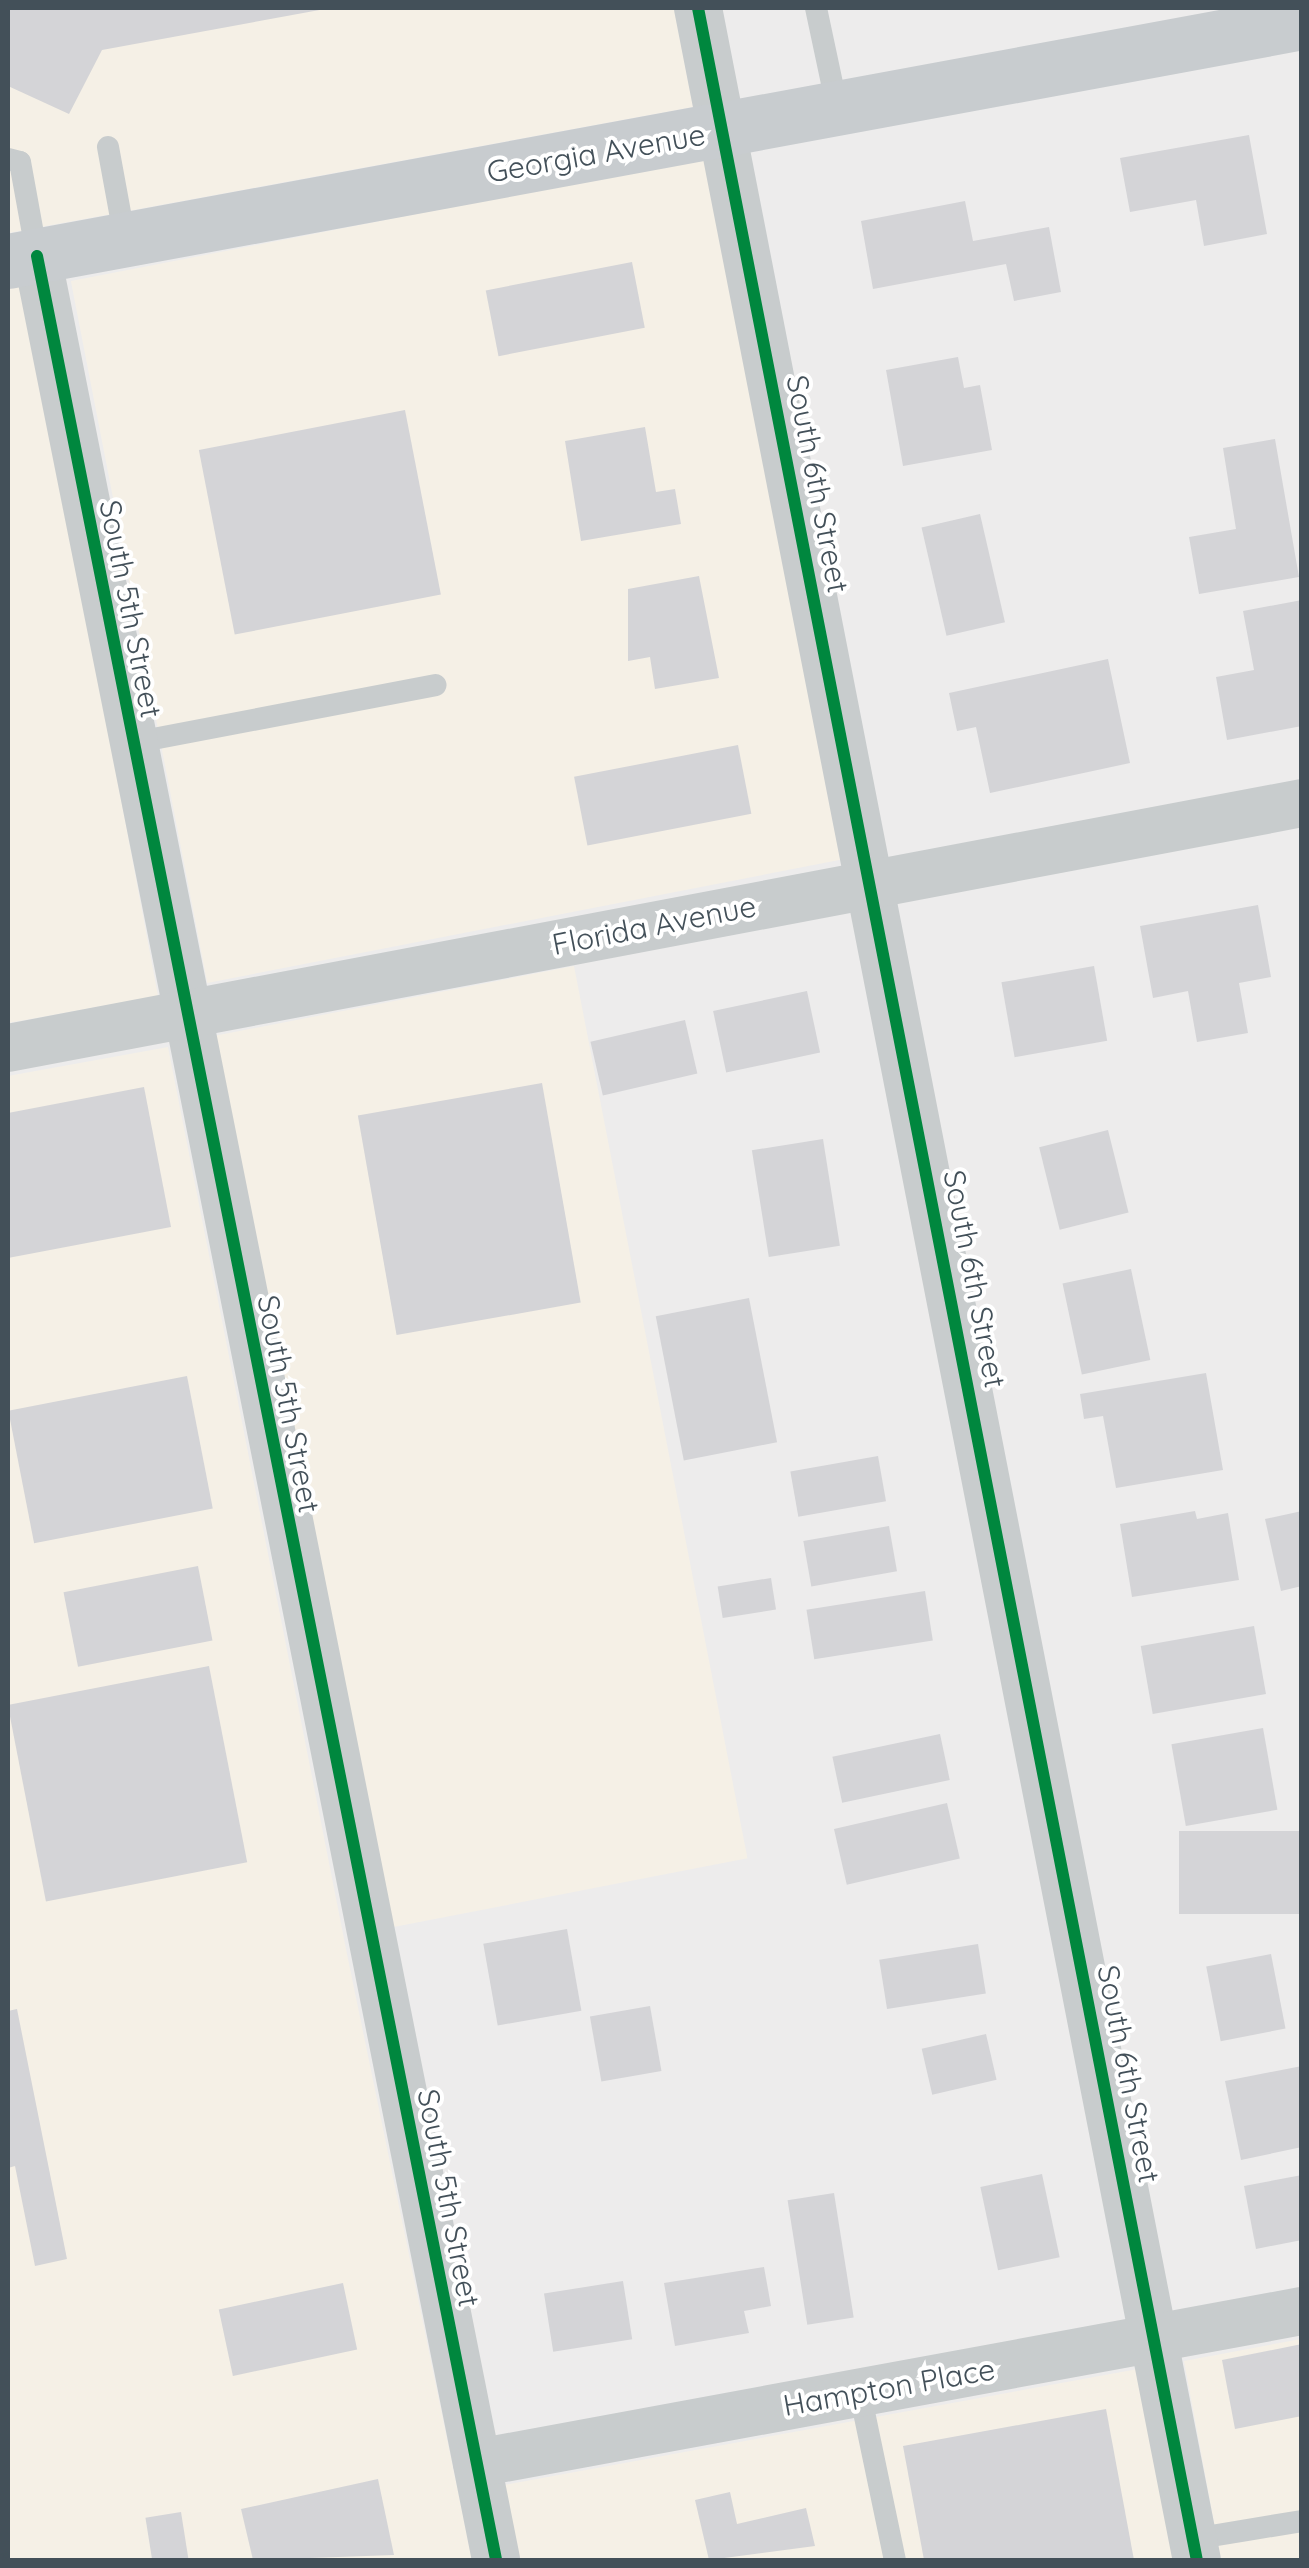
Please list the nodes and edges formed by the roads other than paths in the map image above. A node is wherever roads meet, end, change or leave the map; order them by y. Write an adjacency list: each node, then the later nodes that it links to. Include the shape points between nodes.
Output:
1 (698, 8): 5 (street, South 6th Street)
2 (816, 8): 4 (lane)
3 (1302, 22): 4 (street, Georgia Avenue)
4 (837, 108): 5 (street, Georgia Avenue)
5 (722, 130): 8 (street, Georgia Avenue); 13 (street, South 6th Street)
6 (108, 148): 8 (lane)
7 (8, 159): 9 (lane, via 20,162)
8 (125, 240): 9 (street, Georgia Avenue)
9 (22, 259): 11 (street, South 5th Street)
10 (436, 685): 11 (lane)
11 (132, 742): 14 (street, South 5th Street)
12 (1302, 803): 13 (street, Florida Avenue)
13 (872, 884): 14 (street, Florida Avenue); 17 (street, South 6th Street)
14 (185, 1014): 15 (street, Florida Avenue); 19 (street, South 5th Street)
15 (8, 1048)
16 (1302, 2311): 17 (street, Hampton Place)
17 (1156, 2338): 18 (street, Hampton Place); 21 (street, South 6th Street)
18 (860, 2393): 19 (street, Hampton Place); 23 (lane)
19 (477, 2464): 22 (street, South 5th Street)
20 (1302, 2521): 21 (lane)
21 (1195, 2550)
22 (496, 2560)
23 (895, 2560)

